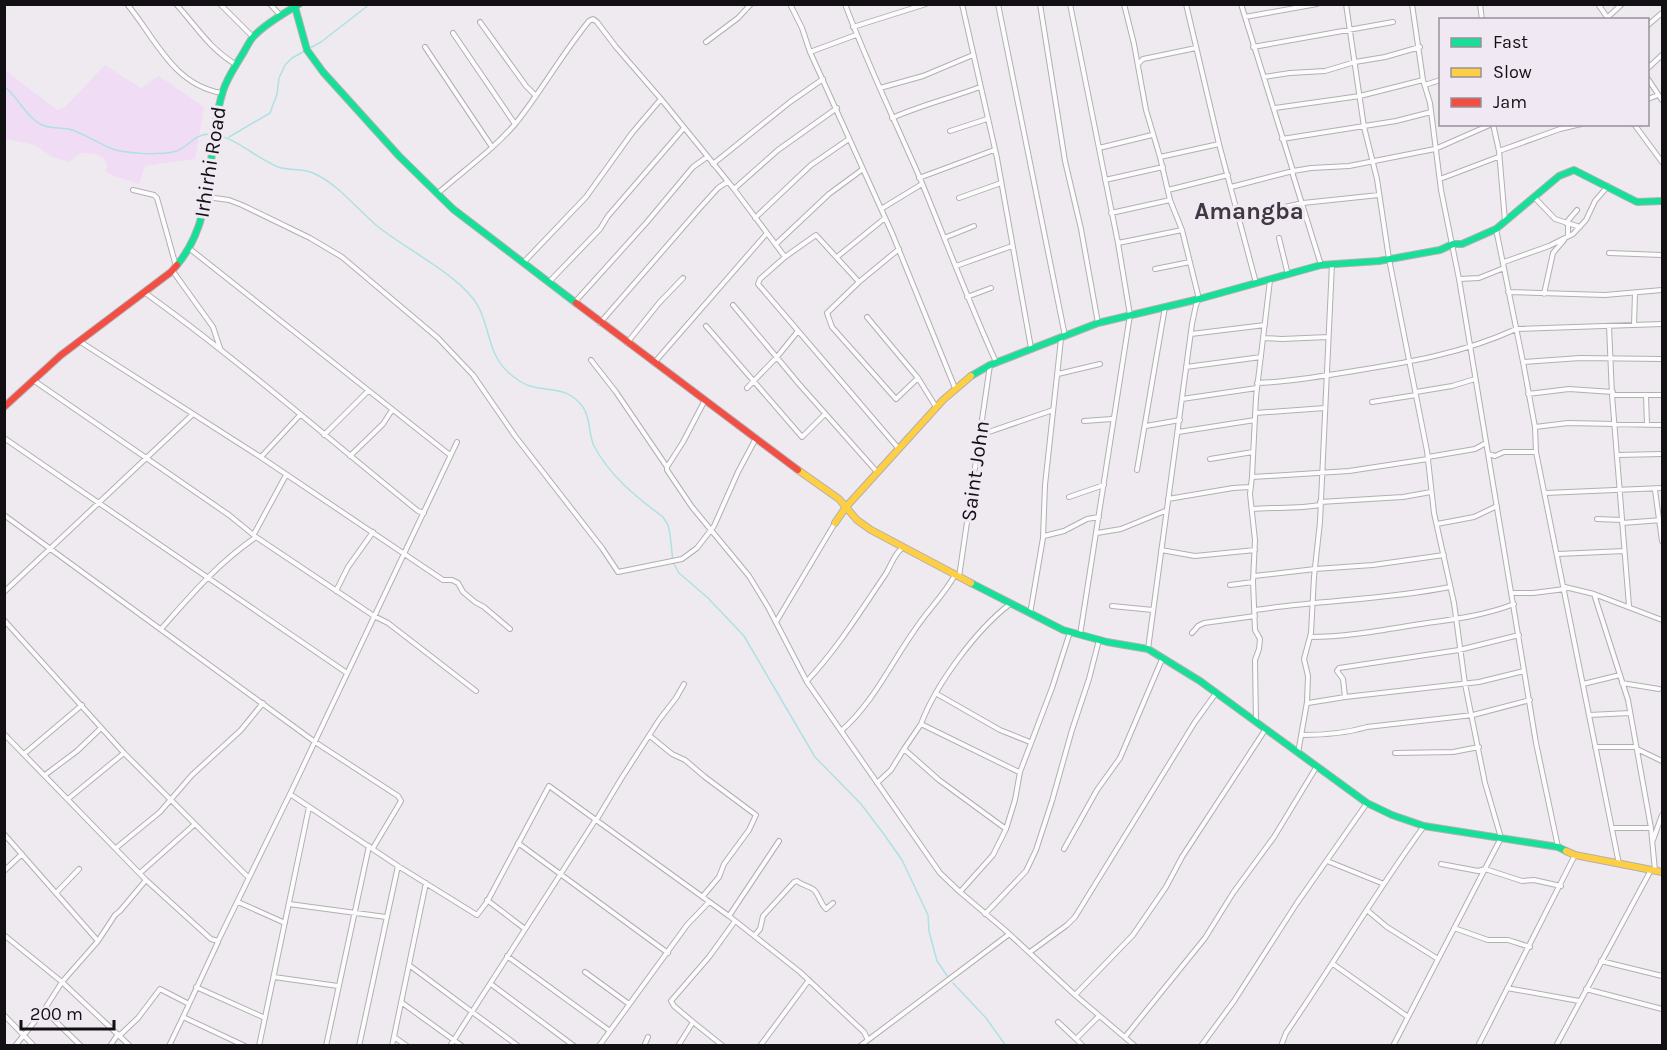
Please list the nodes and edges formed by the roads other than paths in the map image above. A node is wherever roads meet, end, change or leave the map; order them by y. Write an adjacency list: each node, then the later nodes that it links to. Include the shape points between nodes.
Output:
1 (127, 4): 53 (street, via 178,71 195,85)
2 (176, 4): 43 (street, via 211,47)
3 (220, 4): 33 (street)
4 (270, 4): 23 (street)
5 (751, 4): 34 (street)
6 (790, 4): 39 (street)
7 (845, 4): 29 (street)
8 (926, 4): 29 (street)
9 (962, 4): 41 (street)
10 (998, 4): 178 (street)
11 (1040, 4): 168 (street, via 1065,161)
12 (1070, 4): 78 (street)
13 (1124, 4): 44 (street)
14 (1186, 4): 38 (street)
15 (1241, 4): 24 (street)
16 (1317, 4): 24 (street)
17 (1346, 4): 30 (street)
18 (1412, 4): 37 (street)
19 (1598, 4): 25 (street)
20 (1622, 4): 25 (street)
21 (297, 6): 23 (street, Irhirhi Road); 103 (street, via 308,50 323,72)
22 (1662, 13): 28 (street)
23 (281, 16): 33 (street, Irhirhi Road)
24 (1245, 17): 36 (street)
25 (1608, 18)
26 (480, 22): 55 (street)
27 (1394, 22): 30 (street)
28 (1649, 23)
29 (854, 27): 32 (street)
30 (1349, 30): 36 (street); 42 (street)
31 (453, 33): 65 (street)
32 (856, 35): 39 (street); 52 (street)
33 (254, 37): 43 (street, Irhirhi Road)
34 (706, 42)
35 (425, 47): 77 (street)
36 (1253, 47): 46 (street)
37 (1420, 47): 42 (street); 50 (street)
38 (1196, 48): 44 (street, via 1143,59); 76 (street)
39 (810, 52): 47 (street)
40 (1662, 55): 45 (street)
41 (973, 56): 51 (street); 52 (street)
42 (1356, 62): 46 (street, via 1325,71); 56 (street)
43 (234, 64): 53 (street, Irhirhi Road)
44 (1137, 64): 73 (street)
45 (1649, 66)
46 (1264, 77): 61 (street)
47 (823, 79): 60 (street); 87 (street)
48 (1439, 80): 50 (street)
49 (1649, 82): 54 (street)
50 (1424, 83): 56 (street); 62 (street)
51 (980, 87): 63 (street); 64 (street)
52 (880, 88): 63 (street)
53 (222, 93): 105 (street, Irhirhi Road)
54 (1658, 95): 57 (street); 59 (street)
55 (536, 96): 58 (street, via 567,48 593,19); 65 (street)
56 (1360, 96): 61 (street); 70 (street)
57 (1649, 98)
58 (661, 99): 71 (street); 138 (street, via 586,197)
59 (1662, 99)
60 (837, 108): 74 (street); 100 (street, via 791,139)
61 (1275, 108): 75 (street)
62 (1431, 112): 70 (street); 79 (street)
63 (892, 118): 92 (street)
64 (987, 119): 72 (street); 80 (street)
65 (515, 124): 77 (street)
66 (1488, 126): 79 (street)
67 (1493, 126): 81 (street)
68 (1573, 126): 81 (street)
69 (1635, 126): 86 (street)
70 (1364, 127): 75 (street); 85 (street)
71 (684, 128): 82 (street); 151 (street, via 602,227)
72 (950, 131)
73 (1152, 135): 78 (street); 83 (street)
74 (849, 139): 89 (street); 115 (street, via 811,165)
75 (1282, 139): 90 (street)
76 (1219, 144): 83 (street); 91 (street)
77 (492, 147): 103 (street)
78 (1099, 148): 94 (street)
79 (1435, 149): 85 (street); 93 (street)
80 (994, 150): 92 (street); 96 (street)
81 (1499, 151): 84 (street)
82 (707, 157): 87 (street); 162 (street, via 693,167)
83 (1160, 157): 88 (street)
84 (1499, 157): 93 (street); 117 (street)
85 (1373, 160): 90 (street); 104 (street)
86 (1662, 162)
87 (713, 164): 95 (street)
88 (1163, 167): 94 (street); 102 (street)
89 (863, 169): 111 (street); 128 (street, via 829,194)
90 (1293, 171): 99 (street); 110 (street)
91 (1227, 175): 99 (street); 102 (street)
92 (920, 178): 97 (street)
93 (1440, 179): 129 (street)
94 (1105, 180): 114 (street)
95 (727, 182): 100 (street); 167 (street)
96 (1001, 183): 107 (street); 130 (street)
97 (922, 184): 111 (street); 124 (street)
98 (1608, 186): 106 (street, via 1574,170 1559,176); 109 (street, via 1642,203); 120 (street)
99 (1231, 187): 153 (street)
100 (734, 189): 115 (street)
101 (133, 190): 144 (street, via 157,198)
102 (1168, 190): 108 (street)
103 (436, 194): 138 (street)
104 (1379, 195): 110 (street); 137 (street)
105 (207, 197): 131 (street, Irhirhi Road); 280 (street, via 242,205 342,257 438,338 473,375 618,572 682,559 697,548)
106 (1534, 197): 117 (street); 118 (street, via 1551,217)
107 (959, 198)
108 (1170, 200): 114 (street); 121 (street)
109 (1662, 201)
110 (1303, 203): 112 (street); 142 (street)
111 (881, 209): 116 (street)
112 (1271, 210)
113 (1577, 210): 118 (street)
114 (1111, 213): 127 (street)
115 (755, 218): 123 (street)
116 (885, 218): 132 (street); 136 (street)
117 (1504, 221): 122 (street)
118 (1567, 224): 120 (street); 126 (street)
119 (974, 226): 124 (street)
120 (1581, 227): 126 (street)
121 (1182, 230): 127 (street); 139 (street)
122 (1496, 230): 129 (street); 140 (street)
123 (767, 233): 128 (street); 192 (street)
124 (944, 238): 143 (street)
125 (1279, 238): 147 (street)
126 (1566, 238): 140 (street); 159 (street, via 1552,257)
127 (1118, 243): 165 (street)
128 (776, 244): 135 (street)
129 (1453, 244): 137 (street); 149 (street)
130 (1012, 246): 143 (street); 183 (street)
131 (190, 249): 144 (street, Irhirhi Road); 205 (street)
132 (899, 249): 152 (street); 204 (street)
133 (1609, 253): 134 (street)
134 (1662, 255)
135 (785, 256): 136 (street, via 816,236); 175 (street, via 758,284)
136 (837, 257): 152 (street)
137 (1389, 259): 141 (street); 190 (street)
138 (523, 262): 151 (street)
139 (1190, 262): 146 (street); 161 (street)
140 (1504, 262): 145 (street)
141 (1332, 264): 142 (street); 177 (street)
142 (1321, 265): 147 (street)
143 (956, 266): 160 (street)
144 (174, 268): 156 (street, Irhirhi Road); 184 (street, via 213,327)
145 (1504, 268): 149 (street, via 1479,278); 157 (street)
146 (1155, 269)
147 (1288, 275): 150 (street)
148 (682, 278): 181 (street)
149 (1459, 279): 182 (street)
150 (1270, 280): 153 (street); 170 (street)
151 (549, 282): 162 (street)
152 (859, 282): 198 (street, via 830,308 827,313 832,327 896,399)
153 (1256, 283): 161 (street)
154 (991, 288): 160 (street)
155 (1662, 290): 158 (street)
156 (143, 291): 180 (street, Irhirhi Road); 184 (street)
157 (1508, 292): 159 (street); 174 (street)
158 (1635, 292): 159 (street); 171 (street)
159 (1544, 294)
160 (967, 297): 193 (street)
161 (1199, 299): 164 (street); 176 (street)
162 (574, 303): 167 (street)
163 (733, 305): 185 (street)
164 (1165, 306): 165 (street); 230 (street)
165 (1130, 315): 168 (street); 223 (street)
166 (867, 317): 198 (street)
167 (600, 323): 181 (street)
168 (1098, 323): 178 (street)
169 (1662, 324): 171 (street)
170 (1265, 325): 176 (street); 179 (street)
171 (1634, 325): 173 (street)
172 (706, 326): 201 (street)
173 (1609, 326): 174 (street); 189 (street)
174 (1516, 329): 182 (street); 191 (street)
175 (798, 331): 185 (street); 239 (street)
176 (1191, 334): 195 (street)
177 (1328, 337): 179 (street); 197 (street)
178 (1063, 338): 183 (street); 196 (street)
179 (1264, 338): 186 (street)
180 (78, 341): 200 (street, Irhirhi Road); 221 (street)
181 (627, 343): 192 (street)
182 (1470, 347): 190 (street); 199 (street)
183 (1031, 348): 193 (street)
184 (220, 350): 222 (street)
185 (777, 357): 201 (street); 220 (street)
186 (1261, 357): 195 (street); 202 (street)
187 (1662, 359): 189 (street)
188 (591, 360): 251 (street)
189 (1611, 360): 191 (street); 208 (street)
190 (1408, 362): 197 (street); 206 (street)
191 (1523, 362): 207 (street)
192 (654, 363): 212 (street)
193 (993, 363): 204 (street); 234 (street, Saint John)
194 (1100, 364): 196 (street)
195 (1186, 367): 211 (street)
196 (1058, 374): 218 (street)
197 (1326, 375): 202 (street); 216 (street)
198 (918, 378): 215 (street)
199 (1475, 379): 206 (street); 238 (street)
200 (33, 380): 214 (street, Irhirhi Road); 248 (street)
201 (754, 381): 203 (street); 220 (street, via 802,437)
202 (1257, 386): 211 (street); 219 (street)
203 (747, 388)
204 (955, 388): 215 (street)
205 (368, 391): 217 (street); 233 (street)
206 (1416, 394): 213 (street); 249 (street)
207 (1528, 394): 208 (street, via 1569,389); 231 (street)
208 (1613, 394): 209 (street); 227 (street)
209 (1646, 395): 210 (street); 228 (street)
210 (1662, 395)
211 (1182, 399): 224 (street)
212 (705, 400): 236 (street); 251 (street)
213 (1372, 402)
214 (4, 407)
215 (936, 407): 239 (street)
216 (1324, 408): 219 (street); 254 (street)
217 (392, 410): 244 (street); 246 (street)
218 (1053, 410): 234 (street); 284 (street)
219 (1255, 413): 225 (street)
220 (825, 414): 253 (street)
221 (192, 415): 247 (street); 248 (street)
222 (300, 415): 233 (street); 247 (street)
223 (1112, 419): 226 (street); 257 (street)
224 (1180, 420): 230 (street); 232 (street)
225 (1255, 420): 232 (street); 240 (street)
226 (1084, 421)
227 (1615, 424): 228 (street); 231 (street); 245 (street)
228 (1647, 425): 229 (street)
229 (1662, 425)
230 (1146, 426): 252 (street)
231 (1535, 426): 241 (street)
232 (1178, 432): 265 (street)
233 (324, 435): 246 (street)
234 (980, 435): 295 (street, Saint John)
235 (4, 438): 266 (street)
236 (755, 440): 269 (street, via 839,498); 280 (street)
237 (457, 442): 244 (street)
238 (1486, 442): 242 (street); 249 (street, via 1474,449)
239 (899, 449): 253 (street)
240 (1253, 452): 250 (street); 256 (street)
241 (1536, 452): 242 (street); 263 (street)
242 (1488, 454): 268 (street)
243 (1662, 454): 245 (street)
244 (450, 455): 272 (street)
245 (1618, 455): 259 (street)
246 (350, 456): 272 (street)
247 (261, 457): 255 (street)
248 (146, 458): 266 (street); 283 (street)
249 (1428, 458): 254 (street, via 1383,467); 262 (street)
250 (1210, 459)
251 (666, 467): 280 (street)
252 (1137, 470)
253 (877, 472): 269 (street)
254 (1321, 472): 256 (street); 267 (street)
255 (286, 475): 281 (street); 283 (street)
256 (1252, 477): 258 (street)
257 (1104, 485): 264 (street); 274 (street)
258 (1251, 487): 265 (street); 270 (street)
259 (1621, 488): 261 (street); 263 (street); 277 (street)
260 (1662, 488): 261 (street)
261 (1655, 490): 276 (street)
262 (1431, 492): 267 (street); 279 (street)
263 (1545, 493): 292 (street)
264 (1069, 496)
265 (1168, 499): 271 (street)
266 (100, 503): 287 (street); 297 (street)
267 (1320, 504): 270 (street, via 1307,508); 294 (street)
268 (1497, 506): 279 (street, via 1477,516); 304 (street)
269 (846, 507): 278 (street); 286 (street, via 871,530)
270 (1252, 509): 289 (street)
271 (1166, 511): 282 (street, via 1121,529); 288 (street)
272 (424, 513): 291 (street)
273 (4, 515): 287 (street)
274 (1099, 517): 282 (street); 284 (street, via 1045,534)
275 (1597, 519): 277 (street)
276 (1661, 520): 277 (street); 285 (street)
277 (1622, 521): 290 (street)
278 (835, 523): 319 (street)
279 (1437, 524): 293 (street)
280 (711, 529): 319 (street, via 749,576)
281 (373, 532): 291 (street); 302 (street)
282 (1097, 533): 324 (street)
283 (255, 536): 297 (street); 302 (street)
284 (1043, 538): 313 (street)
285 (1662, 541)
286 (902, 548): 295 (street); 334 (street, via 826,661)
287 (52, 549): 303 (street); 321 (street)
288 (1161, 550): 289 (street, via 1195,556); 311 (street)
289 (1255, 550): 296 (street)
290 (1624, 551): 292 (street); 310 (street)
291 (405, 553): 314 (street); 320 (street, via 443,580 458,583 463,592)
292 (1558, 554): 301 (street)
293 (1443, 555): 294 (street); 300 (street)
294 (1315, 569): 296 (street); 306 (street)
295 (957, 576): 307 (street); 355 (street, via 914,630 878,689)
296 (1254, 576): 298 (street)
297 (206, 578): 321 (street); 332 (street)
298 (1253, 582): 299 (street); 312 (street)
299 (1230, 585)
300 (1450, 587): 306 (street); 316 (street)
301 (1565, 588): 304 (street); 305 (street); 338 (street)
302 (336, 591): 314 (street)
303 (4, 592)
304 (1512, 594): 308 (street)
305 (1594, 594): 310 (street); 333 (street)
306 (1313, 603): 312 (street); 326 (street)
307 (1010, 604): 313 (street); 342 (street, via 988,623 957,661)
308 (1514, 604): 316 (street); 325 (street)
309 (1112, 606): 311 (street)
310 (1629, 606): 318 (street)
311 (1153, 610): 328 (street)
312 (1255, 610): 315 (street)
313 (1030, 615): 322 (street)
314 (374, 616): 332 (street); 340 (street, via 403,633)
315 (1255, 616): 323 (street, via 1204,623); 351 (street, via 1260,639 1255,660)
316 (1455, 619): 326 (street); 329 (street)
317 (4, 620): 347 (street)
318 (1662, 620)
319 (776, 622): 334 (street)
320 (510, 628)
321 (160, 629): 346 (street)
322 (1070, 632): 324 (street); 360 (street)
323 (1192, 633)
324 (1080, 635): 327 (street)
325 (1519, 635): 329 (street); 331 (street)
326 (1310, 637): 345 (street, via 1304,659)
327 (1100, 640): 328 (street); 422 (street, via 1036,850 1016,884)
328 (1148, 649): 330 (street)
329 (1459, 650): 337 (street); 343 (street, via 1338,668)
330 (1163, 657): 341 (street); 394 (street, via 1120,758)
331 (1524, 671): 337 (street); 344 (street)
332 (347, 673): 359 (street)
333 (1620, 675): 335 (street); 338 (street)
334 (807, 682): 355 (street)
335 (1622, 683): 339 (street); 348 (street)
336 (684, 684): 358 (street)
337 (1465, 684): 343 (street); 350 (street)
338 (1583, 684): 349 (street)
339 (1659, 689)
340 (476, 691)
341 (1216, 693): 351 (street); 435 (street, via 1075,916)
342 (937, 694): 352 (street); 360 (street, via 1000,730)
343 (1345, 697): 345 (street)
344 (1530, 700): 350 (street); 392 (street)
345 (1307, 702): 357 (street)
346 (263, 703): 359 (street); 375 (street)
347 (82, 705): 353 (street); 368 (street)
348 (1630, 712): 349 (street); 363 (street)
349 (1589, 715): 362 (street)
350 (1473, 716): 357 (street); 361 (street)
351 (1256, 723): 354 (street)
352 (921, 724): 364 (street); 371 (street)
353 (101, 728): 365 (street); 372 (street)
354 (1265, 730): 366 (street); 452 (street, via 1133,934)
355 (841, 731): 373 (street)
356 (4, 734): 368 (street)
357 (1302, 735): 366 (street)
358 (650, 736): 380 (street); 414 (street, via 756,815)
359 (315, 742): 374 (street); 391 (street, via 401,799)
360 (1030, 742): 371 (street)
361 (1479, 747): 367 (street, via 1453,752); 387 (street)
362 (1595, 747): 363 (street); 383 (street)
363 (1636, 748): 369 (street); 384 (street)
364 (904, 749): 373 (street); 385 (street)
365 (124, 753): 375 (street); 376 (street)
366 (1299, 753): 370 (street)
367 (1395, 753)
368 (24, 754): 372 (street)
369 (1662, 761)
370 (1317, 766): 377 (street); 471 (street, via 1274,837 1204,938)
371 (1020, 772): 385 (street)
372 (45, 775): 376 (street)
373 (877, 783): 412 (street, via 940,873)
374 (290, 794): 378 (street); 407 (street)
375 (171, 799): 381 (street); 393 (street)
376 (68, 800): 393 (street)
377 (1367, 803): 382 (street); 397 (street)
378 (309, 807): 391 (street); 419 (street)
379 (1662, 815): 389 (street)
380 (596, 819): 390 (street, via 549,786); 406 (street); 414 (street)
381 (195, 824): 405 (street); 407 (street)
382 (1424, 826): 387 (street); 410 (street)
383 (1612, 828): 384 (street); 399 (street)
384 (1651, 828): 389 (street)
385 (1006, 829): 412 (street, via 993,855)
386 (4, 834): 395 (street)
387 (1501, 838): 392 (street); 402 (street)
388 (779, 841): 423 (street)
389 (1653, 841): 404 (street)
390 (518, 843): 406 (street); 415 (street)
391 (371, 847): 400 (street); 421 (street)
392 (1558, 847): 396 (street)
393 (116, 848): 405 (street)
394 (1064, 849)
395 (22, 854): 403 (street); 413 (street)
396 (1575, 855): 399 (street); 411 (street)
397 (1327, 861): 410 (street); 500 (street)
398 (1441, 864): 402 (street)
399 (1619, 864): 404 (street)
400 (398, 866): 409 (street); 424 (street)
401 (79, 869): 413 (street)
402 (1485, 869): 411 (street, via 1522,881); 427 (street)
403 (4, 870)
404 (1656, 871): 439 (street)
405 (140, 873): 408 (street)
406 (561, 874): 428 (street); 436 (street)
407 (249, 878): 416 (street)
408 (146, 880): 432 (street); 433 (street)
409 (426, 883): 415 (street, via 477,915); 441 (street)
410 (1384, 884): 420 (street)
411 (1561, 886): 434 (street)
412 (960, 892): 422 (street)
413 (56, 893): 432 (street)
414 (703, 896): 417 (street)
415 (488, 900): 428 (street)
416 (237, 902): 426 (street); 433 (street)
417 (709, 902): 423 (street); 436 (street)
418 (833, 903): 431 (street, via 826,909 814,890 797,881 763,916)
419 (289, 904): 421 (street); 426 (street)
420 (1368, 911): 438 (street); 440 (street)
421 (354, 912): 424 (street); 448 (street)
422 (985, 914): 429 (street)
423 (729, 916): 425 (street)
424 (386, 917): 485 (street)
425 (735, 921): 431 (street); 465 (street, via 671,1000)
426 (285, 923): 444 (street)
427 (1454, 928): 434 (street, via 1488,940 1508,940); 438 (street)
428 (525, 929): 437 (street)
429 (1008, 934): 435 (street); 475 (street)
430 (4, 935): 446 (street)
431 (754, 936): 445 (street)
432 (98, 941): 446 (street)
433 (218, 941): 449 (street)
434 (1530, 947): 450 (street)
435 (1030, 952): 452 (street)
436 (668, 953): 456 (street)
437 (507, 956): 447 (street); 467 (street)
438 (1438, 959): 463 (street)
439 (1601, 961): 443 (street); 451 (street)
440 (1333, 964): 463 (street); 501 (street)
441 (409, 965): 454 (street); 459 (street)
442 (585, 972): 456 (street)
443 (1662, 976)
444 (274, 977): 448 (street); 464 (street)
445 (809, 980): 475 (street); 496 (street)
446 (62, 982): 458 (street); 469 (street)
447 (491, 984): 459 (street); 491 (street)
448 (338, 986): 484 (street)
449 (196, 987): 455 (street); 464 (street)
450 (1507, 988): 453 (street); 503 (street)
451 (1586, 989): 453 (street); 457 (street)
452 (1075, 995): 461 (street)
453 (1579, 1001): 504 (street)
454 (401, 1002): 472 (street); 473 (street)
455 (189, 1004): 462 (street); 469 (street, via 160,989 138,1018)
456 (629, 1004): 467 (street)
457 (1662, 1009)
458 (44, 1010): 468 (street); 478 (street)
459 (472, 1011): 473 (street); 490 (street)
460 (4, 1015): 468 (street)
461 (1099, 1016): 471 (street); 474 (street)
462 (183, 1017): 481 (street); 482 (street)
463 (1408, 1017): 502 (street)
464 (265, 1018): 483 (street)
465 (693, 1022): 494 (street); 495 (street)
466 (1058, 1022): 474 (street)
467 (610, 1031): 492 (street)
468 (23, 1035): 476 (street); 477 (street)
469 (118, 1035): 479 (street); 480 (street)
470 (648, 1036): 493 (street)
471 (1125, 1036): 499 (street)
472 (394, 1037): 486 (street); 487 (street)
473 (454, 1039): 488 (street); 489 (street)
474 (1076, 1039): 498 (street)
475 (868, 1040): 497 (street)
476 (15, 1046)
477 (34, 1046)
478 (81, 1046)
479 (110, 1046)
480 (130, 1046)
481 (169, 1046)
482 (245, 1046)
483 (259, 1046)
484 (326, 1046)
485 (359, 1046)
486 (392, 1046)
487 (407, 1046)
488 (450, 1046)
489 (462, 1046)
490 (518, 1046)
491 (574, 1046)
492 (599, 1046)
493 (644, 1046)
494 (678, 1046)
495 (723, 1046)
496 (760, 1046)
497 (860, 1046)
498 (1083, 1046)
499 (1135, 1046)
500 (1201, 1046)
501 (1281, 1046)
502 (1393, 1046)
503 (1478, 1046)
504 (1556, 1046)

